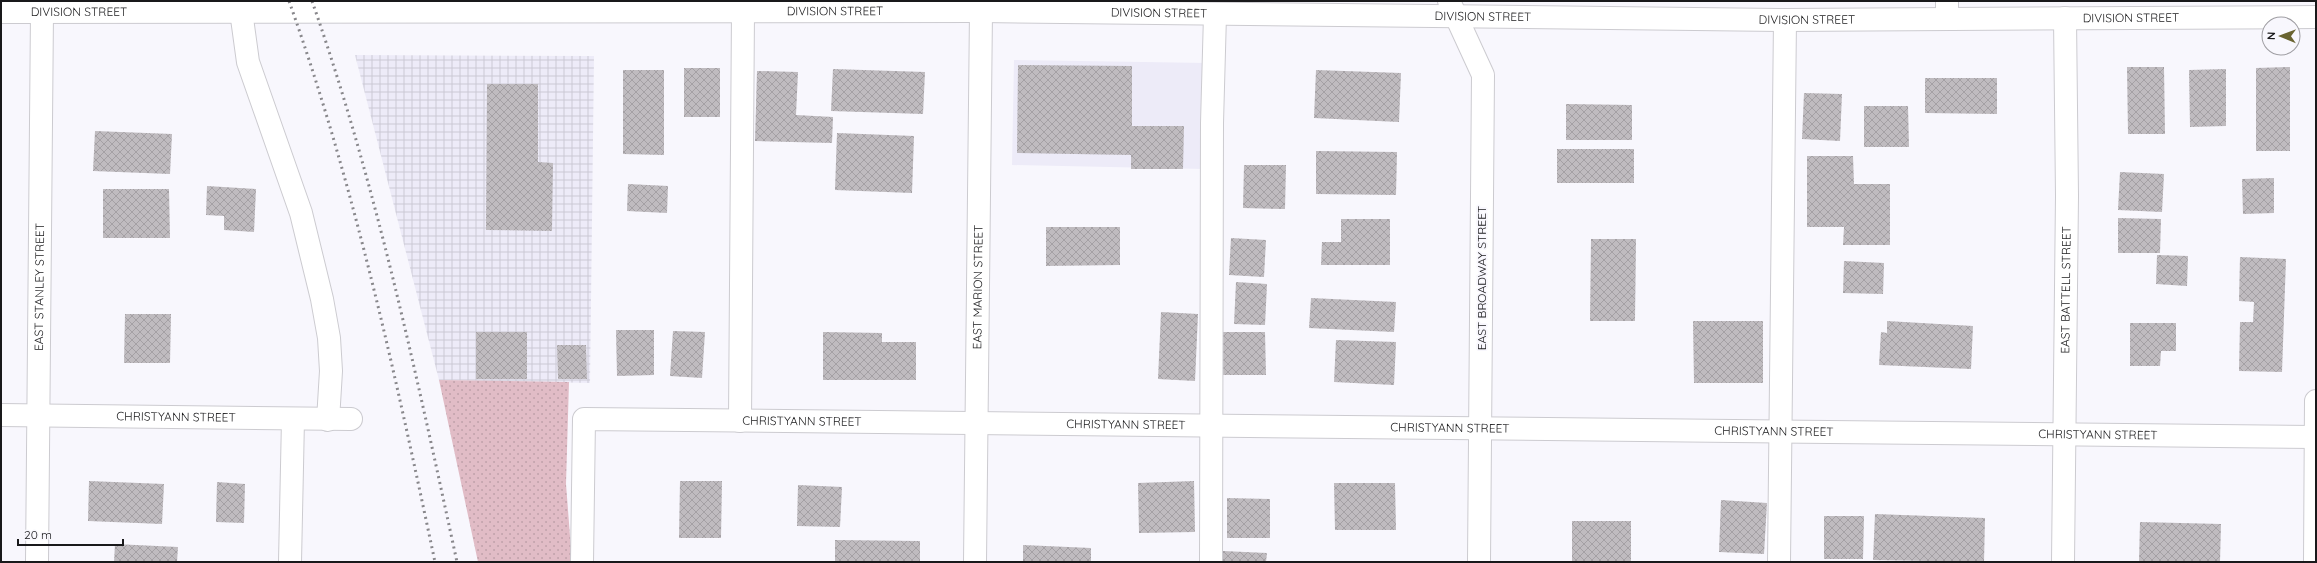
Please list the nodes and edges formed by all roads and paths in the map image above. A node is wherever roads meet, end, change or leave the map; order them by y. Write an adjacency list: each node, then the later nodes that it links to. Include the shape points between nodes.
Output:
1 (882, 7): 7 (street, DIVISION STREET); 10 (street, DIVISION STREET)
2 (1150, 8): 7 (street, DIVISION STREET); 11 (street, DIVISION STREET)
3 (1454, 9): 11 (street, DIVISION STREET); 14 (street, DIVISION STREET); 24 (street, EAST BROADWAY STREET, via 1483,75)
4 (2200, 9): 12 (street, DIVISION STREET); 13 (street, DIVISION STREET)
5 (1947, 10): 13 (street, DIVISION STREET); 14 (street, DIVISION STREET)
6 (241, 11): 9 (street, DIVISION STREET); 10 (street, DIVISION STREET); 20 (street, via 248,62 301,212 322,299 329,338 331,371)
7 (981, 11): 22 (street, EAST MARION STREET)
8 (1, 12): 9 (street, DIVISION STREET)
9 (42, 12): 16 (street, EAST STANLEY STREET)
10 (743, 12): 21 (street)
11 (1215, 15): 23 (street, via 1212,123)
12 (2316, 17)
13 (2065, 18): 26 (street, EAST BATTELL STREET)
14 (1785, 20): 25 (street)
15 (2316, 401): 27 (street)
16 (38, 414): 17 (street, CHRISTYANN STREET); 18 (street, CHRISTYANN STREET); 28 (street, EAST STANLEY STREET)
17 (1, 415)
18 (293, 419): 20 (street, CHRISTYANN STREET); 29 (street)
19 (351, 419): 20 (street, CHRISTYANN STREET)
20 (328, 420)
21 (740, 421): 22 (street, CHRISTYANN STREET); 30 (street, CHRISTYANN STREET, via 584,419)
22 (977, 425): 23 (street, CHRISTYANN STREET); 31 (street, EAST MARION STREET)
23 (1212, 426): 24 (street, CHRISTYANN STREET); 32 (street)
24 (1481, 430): 25 (street, CHRISTYANN STREET); 33 (street, EAST BROADWAY STREET)
25 (1781, 432): 26 (street, CHRISTYANN STREET); 34 (street)
26 (2065, 434): 27 (street, CHRISTYANN STREET); 35 (street, EAST BATTELL STREET)
27 (2316, 437): 36 (street)
28 (37, 562)
29 (290, 562)
30 (582, 562)
31 (975, 562)
32 (1211, 562)
33 (1479, 562)
34 (1779, 562)
35 (2063, 562)
36 (2316, 562)

